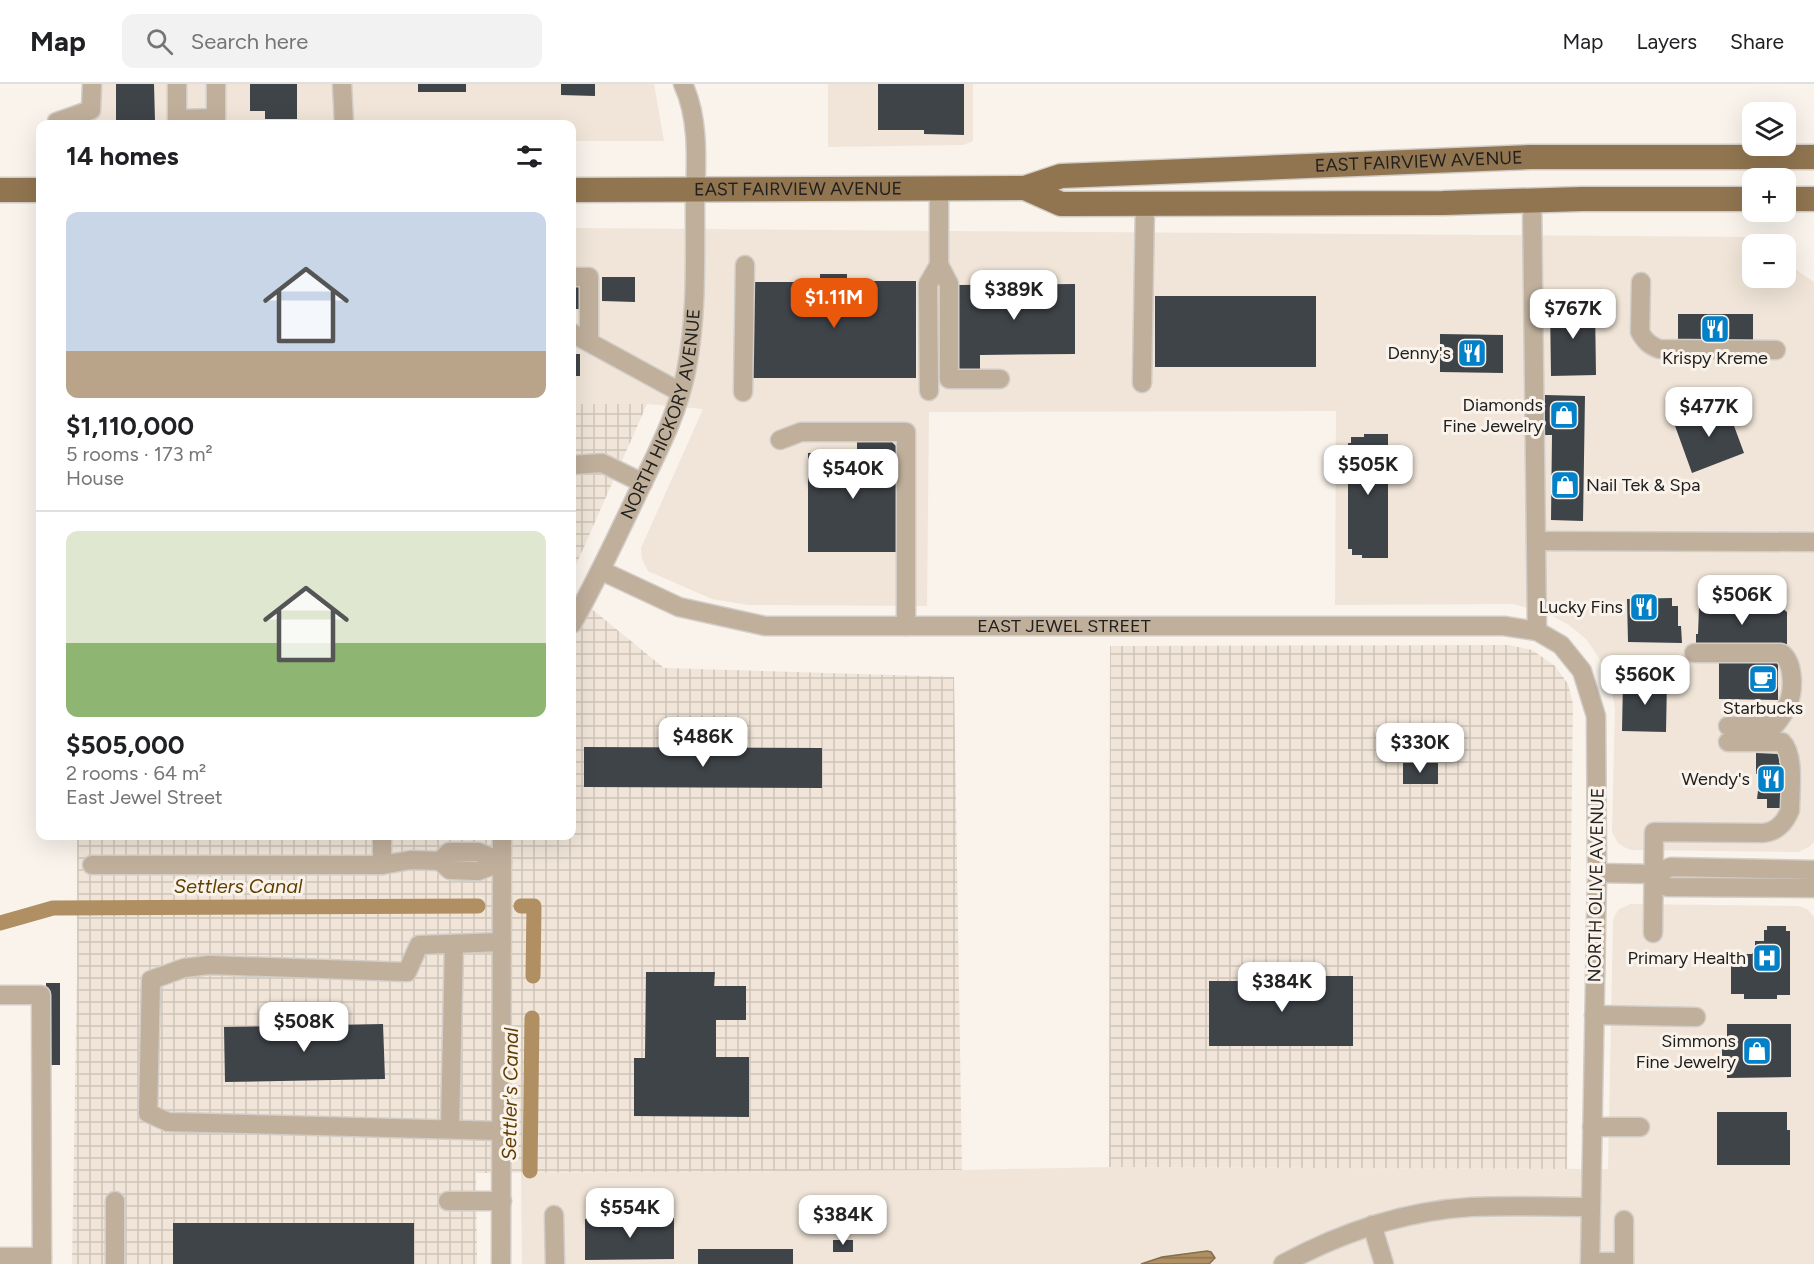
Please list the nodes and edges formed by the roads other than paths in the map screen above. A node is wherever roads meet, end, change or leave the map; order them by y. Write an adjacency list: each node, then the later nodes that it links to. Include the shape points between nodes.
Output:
1 (92, 84): 6 (street, via 92,110)
2 (177, 84): 3 (street, via 177,119 216,118)
3 (216, 84)
4 (342, 84): 7 (street)
5 (683, 84): 14 (street, NORTH HICKORY AVENUE, via 694,120)
6 (63, 120)
7 (344, 120)
8 (1814, 157): 9 (main road, EAST FAIRVIEW AVENUE, via 1530,157 1061,176)
9 (1025, 188): 10 (main road, EAST FAIRVIEW AVENUE); 19 (main road, EAST FAIRVIEW AVENUE, via 1061,204)
10 (939, 189): 14 (main road, EAST FAIRVIEW AVENUE); 21 (street)
11 (0, 190): 12 (main road)
12 (36, 190)
13 (576, 190): 14 (main road, EAST FAIRVIEW AVENUE)
14 (696, 190): 29 (street, NORTH HICKORY AVENUE, via 694,312)
15 (1742, 199): 18 (main road, EAST FAIRVIEW AVENUE)
16 (1796, 199): 17 (main road)
17 (1814, 199)
18 (1532, 201): 19 (main road, EAST FAIRVIEW AVENUE); 35 (street)
19 (1145, 204): 28 (street)
20 (745, 265): 30 (street)
21 (939, 265): 27 (street, via 949,284 949,379); 31 (street, via 928,284)
22 (576, 277): 25 (street, via 589,277)
23 (1641, 282): 26 (street, via 1640,332 1650,345)
24 (576, 335): 25 (street)
25 (589, 342): 29 (street)
26 (1776, 350)
27 (1000, 379)
28 (1142, 383)
29 (680, 392): 34 (street, NORTH HICKORY AVENUE)
30 (743, 392)
31 (928, 392)
32 (780, 440): 39 (street, via 801,432 906,432)
33 (576, 465): 34 (street, via 602,463)
34 (643, 483): 37 (street, NORTH HICKORY AVENUE)
35 (1536, 541): 36 (street); 40 (street)
36 (1814, 542)
37 (602, 571): 38 (street, NORTH HICKORY AVENUE); 39 (street, EAST JEWEL STREET, via 679,607 765,626)
38 (576, 617)
39 (906, 626): 40 (street, EAST JEWEL STREET, via 1504,626)
40 (1537, 631): 49 (street, NORTH OLIVE AVENUE, via 1561,645 1582,670 1596,716)
41 (1694, 653): 50 (street, via 1781,653 1787,658 1791,696 1774,725 1728,734 1782,742 1788,748 1790,810 1782,824 1771,832 1654,832)
42 (382, 840): 47 (street)
43 (502, 840): 45 (street)
44 (446, 850): 45 (street, via 478,852); 47 (street)
45 (502, 862): 53 (street)
46 (92, 865): 47 (street)
47 (382, 865)
48 (1814, 870): 50 (street, via 1671,867)
49 (1597, 873): 50 (street); 56 (street, NORTH OLIVE AVENUE)
50 (1653, 874): 51 (street, via 1667,887); 52 (street)
51 (1814, 888)
52 (1653, 933)
53 (502, 942): 54 (street); 61 (street)
54 (454, 944): 60 (street); 60 (street, via 419,945 407,972 209,965 184,968 151,980 148,1113 168,1122)
55 (0, 995): 70 (street, via 41,995)
56 (1594, 1015): 57 (street); 58 (street, NORTH OLIVE AVENUE)
57 (1696, 1017)
58 (1592, 1127): 59 (street); 65 (street, NORTH OLIVE AVENUE)
59 (1640, 1127)
60 (450, 1129): 61 (street)
61 (502, 1131): 64 (street)
62 (115, 1201): 73 (street)
63 (448, 1201): 64 (street)
64 (502, 1201): 74 (street)
65 (1590, 1207): 68 (street, via 1470,1207); 71 (street, NORTH OLIVE AVENUE)
66 (554, 1215): 75 (street)
67 (1624, 1220): 72 (street)
68 (1372, 1225): 76 (street); 77 (street)
69 (0, 1257): 70 (street)
70 (42, 1260)
71 (1590, 1263): 72 (street)
72 (1624, 1263)
73 (115, 1264)
74 (501, 1264)
75 (555, 1264)
76 (1283, 1264)
77 (1384, 1264)

